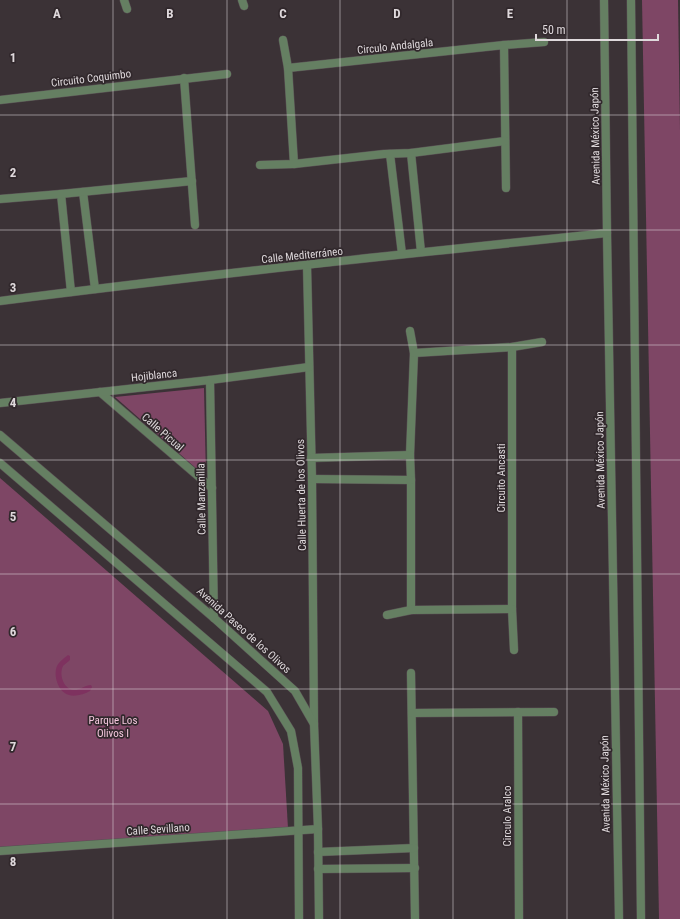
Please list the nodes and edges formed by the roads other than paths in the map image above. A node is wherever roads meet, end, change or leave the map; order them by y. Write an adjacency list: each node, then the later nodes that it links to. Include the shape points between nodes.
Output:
1 (124, 0): 4 (street)
2 (604, 0): 23 (street, Avenida México Japón)
3 (631, 0): 67 (street)
4 (127, 9)
5 (283, 40): 8 (street)
6 (544, 42): 7 (street, Circulo Andalgala)
7 (504, 45): 8 (street, Circulo Andalgala); 12 (street)
8 (288, 68): 16 (street)
9 (227, 74): 10 (street, Circuito Coquimbo)
10 (184, 78): 11 (street, Circuito Coquimbo); 17 (street)
11 (0, 100)
12 (505, 141): 13 (street); 18 (street)
13 (411, 153): 14 (street); 24 (street)
14 (390, 154): 16 (street); 25 (street)
15 (260, 164): 16 (street)
16 (294, 164)
17 (192, 181): 19 (street); 22 (street)
18 (506, 188)
19 (83, 192): 20 (street); 27 (street)
20 (61, 194): 21 (street); 28 (street)
21 (0, 199)
22 (195, 225)
23 (607, 232): 24 (street, Calle Mediterráneo); 66 (street, Avenida México Japón)
24 (421, 252): 25 (street, Calle Mediterráneo)
25 (402, 254): 26 (street, Calle Mediterráneo)
26 (307, 265): 27 (street, Calle Mediterráneo); 34 (street, Calle Huerta de los Olivos)
27 (95, 289): 28 (street, Calle Mediterráneo)
28 (71, 292): 29 (street, Calle Mediterráneo)
29 (0, 301)
30 (410, 331): 33 (street)
31 (542, 342): 32 (street)
32 (512, 348): 33 (street); 45 (street, Circuito Ancasti)
33 (414, 353): 39 (street)
34 (309, 368): 35 (street, Hojiblanca); 40 (street, Calle Huerta de los Olivos)
35 (210, 380): 36 (street, Hojiblanca); 44 (street, Calle Manzanilla)
36 (100, 392): 37 (street, Hojiblanca); 44 (street, Calle Picual)
37 (0, 404)
38 (0, 435): 48 (street, Avenida Paseo de los Olivos)
39 (410, 455): 40 (street); 43 (street)
40 (311, 458): 42 (street, Calle Huerta de los Olivos)
41 (0, 463): 56 (street, via 267,692 290,731 298,768)
42 (312, 479): 43 (street); 54 (street, Calle Huerta de los Olivos)
43 (411, 480): 46 (street)
44 (212, 488): 48 (street, Calle Manzanilla)
45 (512, 609): 46 (street); 49 (street, Circuito Ancasti)
46 (411, 610): 47 (street)
47 (386, 615)
48 (214, 618): 54 (street, Avenida Paseo de los Olivos, via 296,691)
49 (514, 650)
50 (411, 673): 53 (street)
51 (518, 712): 52 (street); 53 (street); 65 (street, Circulo Aralco)
52 (554, 712)
53 (412, 713): 57 (street)
54 (314, 724): 55 (street, Avenida Paseo de los Olivos)
55 (318, 829): 56 (street, Calle Sevillano); 59 (street, Avenida Paseo de los Olivos)
56 (298, 831): 58 (street, Calle Sevillano); 62 (street)
57 (414, 848): 59 (street); 60 (street)
58 (0, 851)
59 (318, 852): 61 (street, Avenida Paseo de los Olivos)
60 (415, 868): 61 (street); 64 (street)
61 (318, 869): 63 (street, Avenida Paseo de los Olivos)
62 (299, 919)
63 (319, 919)
64 (415, 919)
65 (519, 919)
66 (619, 919)
67 (641, 919)

